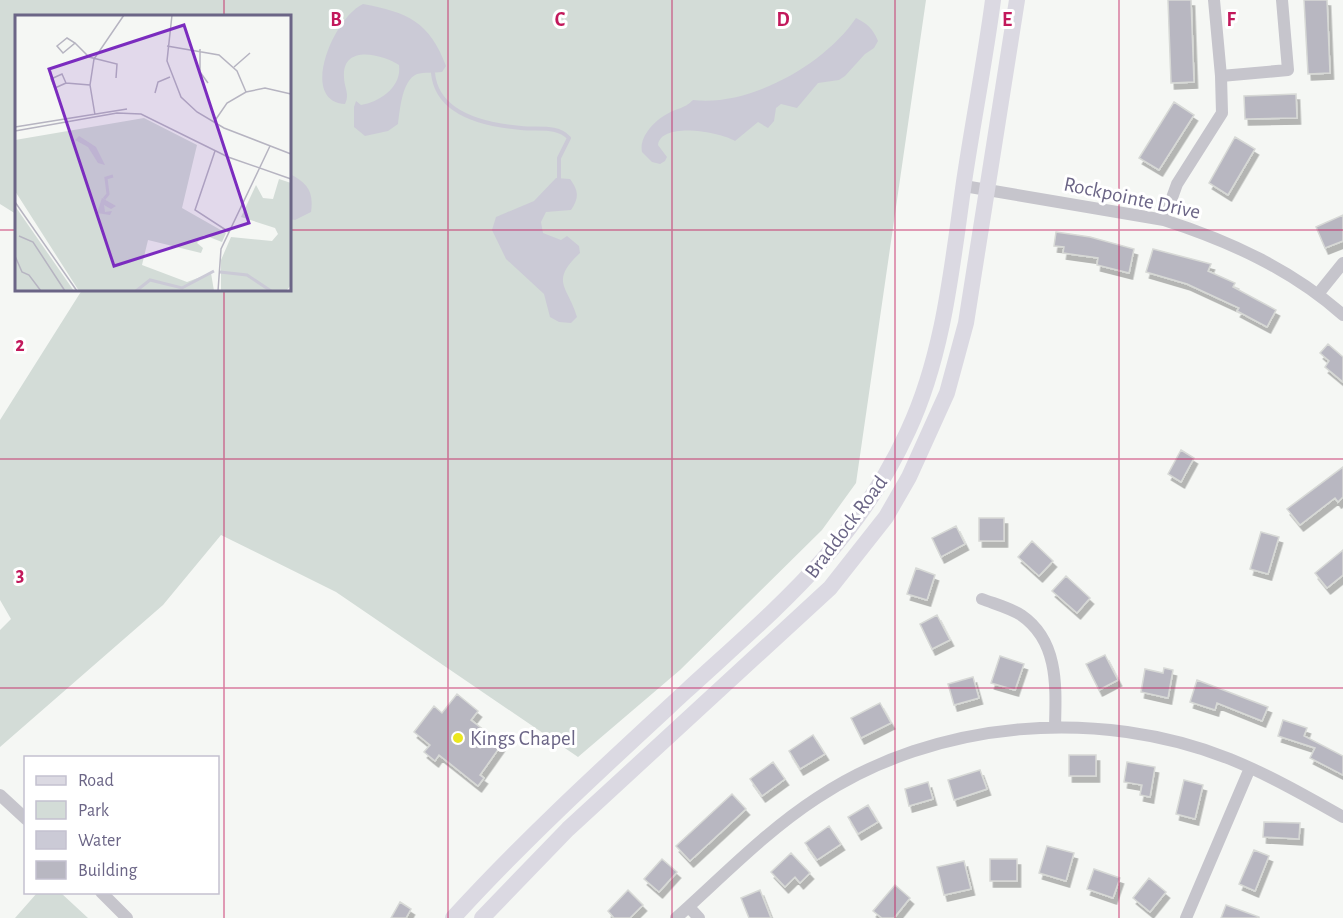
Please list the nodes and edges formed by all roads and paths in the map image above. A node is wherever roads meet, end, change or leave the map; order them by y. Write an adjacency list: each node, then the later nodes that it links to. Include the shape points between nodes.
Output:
1 (993, 0): 6 (main road, Braddock Road)
2 (1017, 0): 7 (main road, Braddock Road)
3 (1214, 0): 5 (street)
4 (1282, 0): 5 (street, via 1288,70)
5 (1221, 76): 8 (street, via 1222,113 1178,184)
6 (964, 186): 7 (street, Rockpointe Drive); 21 (main road, Braddock Road, via 931,372 908,431 869,502 806,581 544,822)
7 (988, 189): 8 (street, Rockpointe Drive); 22 (main road, Braddock Road, via 958,359 929,438 886,517 830,588 568,829)
8 (1164, 220): 10 (street, Rockpointe Drive, via 1234,246)
9 (1343, 263): 10 (street)
10 (1318, 294): 11 (street, Rockpointe Drive)
11 (1343, 315)
12 (982, 599): 13 (street, via 1021,615 1044,640 1054,669)
13 (1055, 727): 14 (street, via 1104,729 1160,738); 19 (street, via 956,740 906,754 861,774 781,823)
14 (1250, 768): 17 (street); 25 (street)
15 (0, 795): 16 (street)
16 (24, 817)
17 (1343, 817)
18 (103, 894): 20 (street)
19 (689, 907): 23 (street); 24 (street)
20 (127, 918)
21 (453, 918)
22 (482, 918)
23 (676, 918)
24 (699, 918)
25 (1186, 918)

